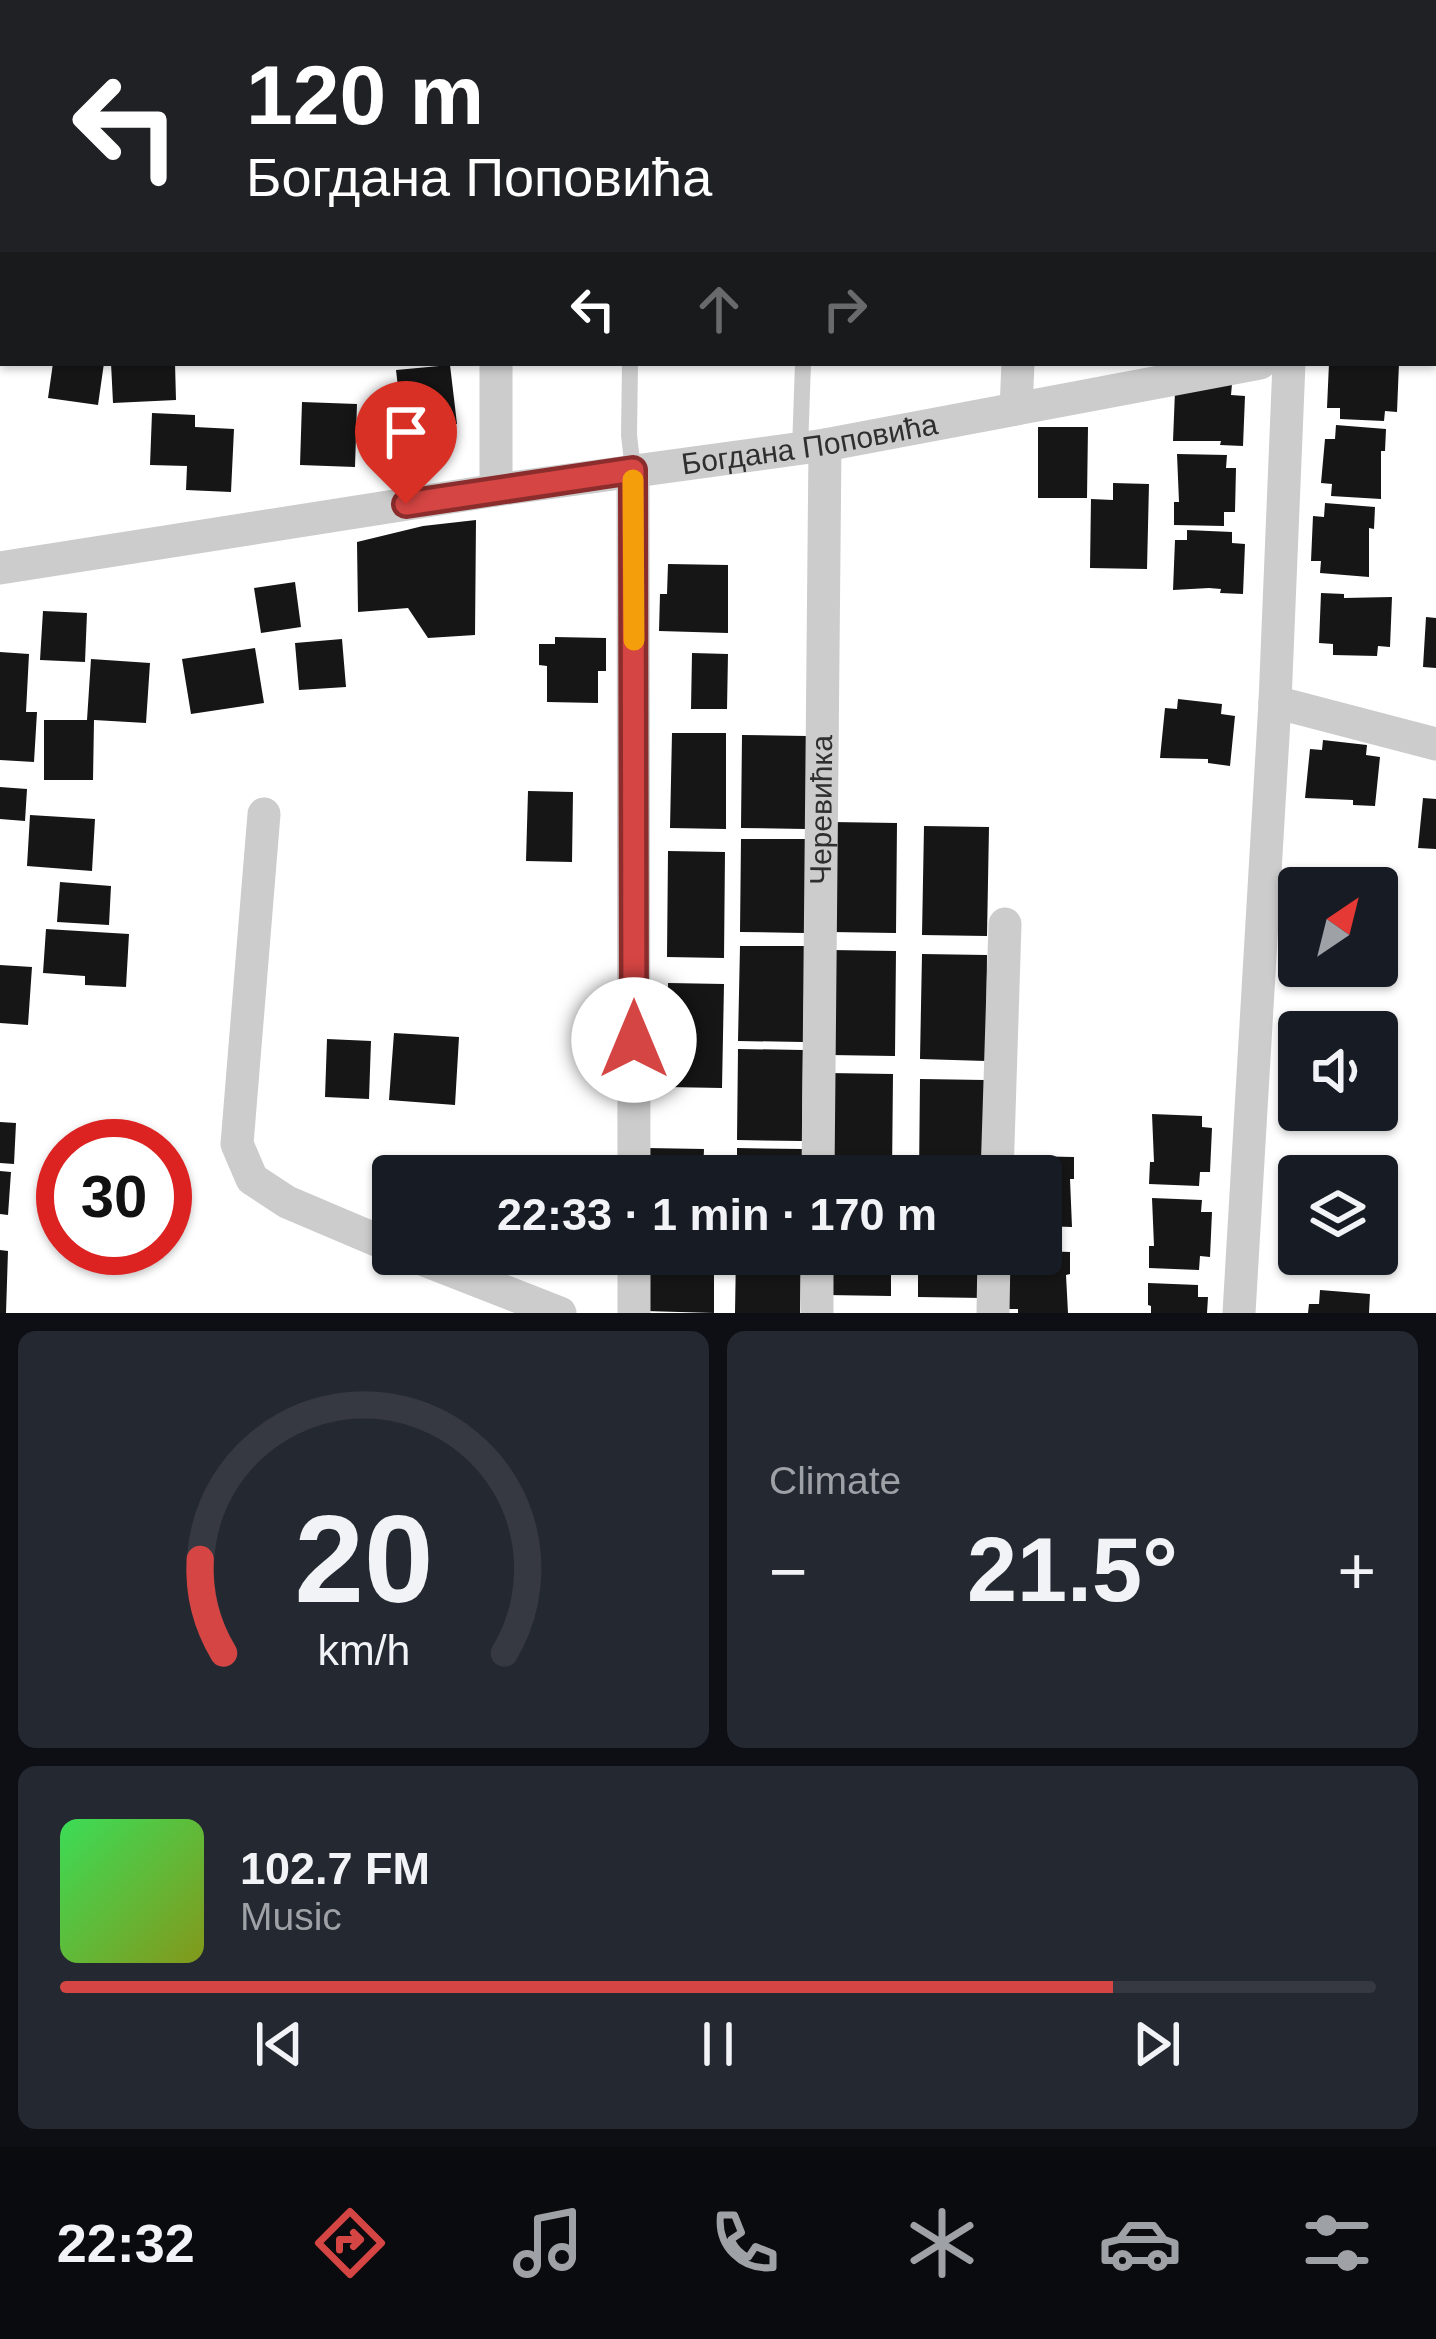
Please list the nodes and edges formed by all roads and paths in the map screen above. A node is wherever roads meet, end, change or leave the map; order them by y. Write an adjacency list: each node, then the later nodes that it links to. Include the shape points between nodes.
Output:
1 (496, 366): 10 (street)
2 (630, 366): 9 (lane)
3 (803, 366): 8 (lane)
4 (1018, 366): 7 (street)
5 (1244, 366): 7 (street, Богдана Поповића)
6 (1289, 366): 12 (street)
7 (1016, 409): 8 (street, Богдана Поповића)
8 (813, 447): 9 (street, Богдана Поповића); 17 (street, Черевићка)
9 (633, 470): 10 (street, Богдана Поповића); 16 (street)
10 (496, 490): 11 (street, Богдана Поповића)
11 (0, 568)
12 (1275, 702): 13 (street); 28 (street)
13 (1436, 744)
14 (264, 814): 19 (street, via 238,1144 252,1179)
15 (1005, 924): 18 (street)
16 (634, 1155)
17 (818, 1155)
18 (998, 1155)
19 (372, 1238)
20 (463, 1275): 24 (street)
21 (634, 1275): 25 (street)
22 (818, 1275): 26 (street)
23 (994, 1275): 27 (street)
24 (560, 1313)
25 (634, 1313)
26 (817, 1313)
27 (993, 1313)
28 (1239, 1313)

